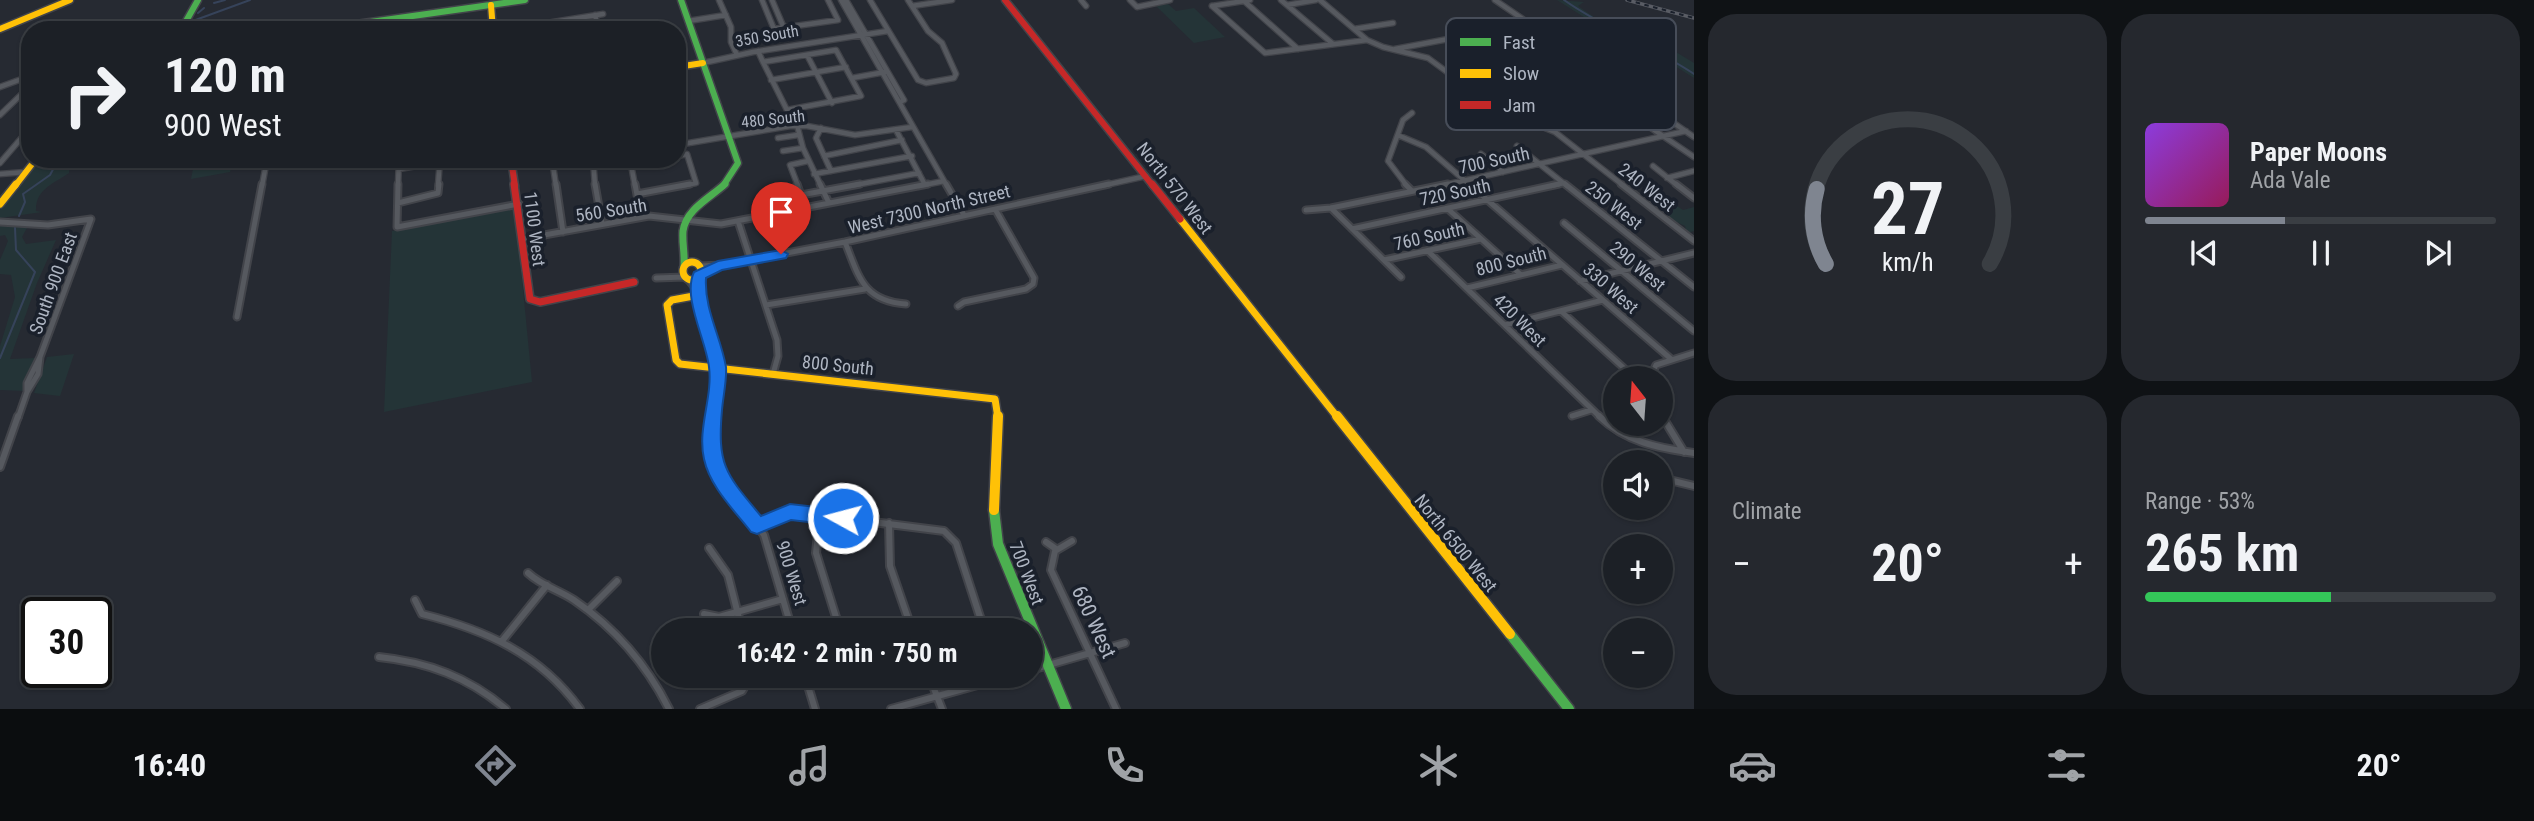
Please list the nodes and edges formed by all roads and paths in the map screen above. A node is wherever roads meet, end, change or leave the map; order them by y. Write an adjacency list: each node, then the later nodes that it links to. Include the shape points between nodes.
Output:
1 (63, 0): 40 (main road)
2 (70, 0): 40 (main road)
3 (198, 0): 33 (main road)
4 (525, 0): 24 (main road)
5 (681, 0): 38 (main road)
6 (719, 0): 30 (street)
7 (772, 0): 22 (street); 41 (street)
8 (828, 0): 32 (street)
9 (841, 0): 44 (street)
10 (846, 0): 44 (street)
11 (870, 0): 43 (street)
12 (908, 0): 26 (street)
13 (952, 0): 26 (street)
14 (1005, 0): 117 (main road, North 570 West)
15 (1081, 0): 27 (street)
16 (1130, 0): 17 (street, via 1137,7)
17 (1170, 0)
18 (1250, 0): 23 (street)
19 (1281, 0): 25 (street)
20 (1318, 0): 25 (street); 42 (street)
21 (1495, 0): 31 (street)
22 (763, 1): 41 (street, via 774,29)
23 (1244, 1): 48 (street); 48 (street, via 1212,6 1265,53)
24 (491, 5): 34 (main road); 35 (main road)
25 (1287, 5): 47 (street)
26 (912, 6): 43 (street, via 948,53 955,77 919,81)
27 (1086, 6)
28 (603, 14): 29 (street)
29 (595, 15): 36 (street); 37 (street)
30 (726, 15): 38 (street); 52 (street)
31 (1521, 18)
32 (838, 20): 41 (street)
33 (186, 21)
34 (378, 21)
35 (492, 21)
36 (558, 21)
37 (597, 21)
38 (688, 21): 54 (main road)
39 (1393, 23): 42 (street)
40 (0, 28)
41 (783, 28)
42 (1354, 29): 46 (street)
43 (888, 31): 44 (street)
44 (864, 34): 51 (street, 350 South); 60 (street)
45 (1446, 39): 49 (street)
46 (1367, 40): 47 (street); 49 (street, 240 West)
47 (1333, 44): 48 (street)
48 (1298, 49)
49 (1392, 49): 58 (street, 240 West, via 1428,58)
50 (836, 50): 53 (street); 57 (street)
51 (758, 51): 52 (street, 350 South); 55 (street)
52 (737, 55): 54 (street, 350 South)
53 (807, 55): 55 (street); 59 (street)
54 (703, 62): 56 (main road, 350 South); 80 (main road)
55 (763, 62): 63 (street)
56 (686, 65)
57 (846, 67): 59 (street); 61 (street)
58 (1446, 71)
59 (816, 72): 63 (street); 67 (street)
60 (886, 72): 61 (street); 73 (street, via 904,100 900,102)
61 (852, 78): 66 (street)
62 (21, 79): 64 (street)
63 (771, 80): 68 (street)
64 (0, 87)
65 (21, 95): 70 (street)
66 (861, 97): 67 (street)
67 (832, 103): 68 (street)
68 (787, 110)
69 (1412, 113): 81 (street, via 1403,120)
70 (0, 115)
71 (1676, 124): 78 (street)
72 (797, 125): 74 (street, 480 South); 79 (street); 80 (street, 480 South)
73 (912, 127): 75 (street, 480 South); 120 (street)
74 (821, 128): 75 (street, 480 South, via 855,135); 94 (street, via 816,138)
75 (896, 130): 86 (street)
76 (1551, 130): 93 (street, 240 West)
77 (1655, 130): 82 (street)
78 (1686, 131): 82 (street, 700 South); 83 (street)
79 (798, 135): 85 (street); 89 (street)
80 (729, 136): 87 (street, 480 South); 138 (main road, via 738,159 735,175)
81 (1400, 136): 119 (street, 330 West, via 1423,145); 124 (street, via 1387,154 1387,164)
82 (1664, 136): 93 (street, 700 South); 96 (street)
83 (1694, 136)
84 (21, 138): 98 (street)
85 (778, 138)
86 (902, 140): 94 (street); 95 (street)
87 (686, 144)
88 (1517, 146): 99 (street, 250 West)
89 (803, 148): 90 (street); 97 (street)
90 (783, 151)
91 (686, 154): 125 (street, via 696,183)
92 (1481, 154): 113 (street)
93 (1583, 154): 99 (street, 700 South); 147 (street, 240 West)
94 (824, 156): 110 (street)
95 (912, 156): 110 (street); 114 (street)
96 (1694, 157)
97 (808, 161): 116 (street); 123 (street, via 790,165 801,195)
98 (0, 163)
99 (1540, 164): 113 (street, 700 South); 121 (street, 250 West)
100 (1653, 166): 118 (street)
101 (29, 168): 112 (main road)
102 (265, 168): 174 (street)
103 (404, 168): 109 (street)
104 (440, 168): 128 (street, via 437,195)
105 (513, 168): 131 (main road, 1100 West)
106 (553, 168): 144 (street)
107 (592, 168): 142 (street)
108 (631, 168): 125 (street)
109 (399, 169): 128 (street)
110 (831, 171): 116 (street)
111 (1694, 171): 118 (street)
112 (26, 172): 115 (street); 130 (main road)
113 (1503, 172): 119 (street, 700 South)
114 (919, 173): 122 (street); 123 (street)
115 (0, 174)
116 (814, 174): 123 (street)
117 (1146, 176): 134 (street, West 7300 North Street); 183 (main road, North 570 West)
118 (1667, 178): 126 (street)
119 (1465, 180): 124 (street, 700 South); 127 (street, 330 West)
120 (944, 181): 122 (street); 136 (street)
121 (1564, 183): 127 (street, 720 South); 154 (street, 250 West)
122 (925, 185): 129 (street)
123 (823, 191): 129 (street)
124 (1412, 191): 132 (street, 700 South)
125 (637, 194): 137 (street)
126 (1694, 198)
127 (1487, 200): 133 (street, 720 South); 155 (street, 330 West)
128 (398, 203): 131 (street, via 397,227)
129 (829, 203): 139 (street, 560 South)
130 (0, 204)
131 (519, 204): 145 (main road, 1100 West)
132 (1331, 208): 135 (street, 700 South); 143 (street)
133 (1447, 208): 143 (street, 720 South); 146 (street)
134 (995, 209): 136 (street, West 7300 North Street); 164 (street, via 1034,278)
135 (1307, 210)
136 (964, 215): 148 (street, West 7300 North Street)
137 (641, 217): 138 (street, 560 South); 142 (street, 560 South)
138 (687, 219): 139 (street, 560 South, via 713,224); 149 (main road, via 682,235)
139 (738, 221): 152 (street)
140 (0, 222): 190 (street, South 900 East, via 48,225 91,219 40,357 38,374)
141 (1564, 223): 157 (street, 290 West)
142 (602, 225): 144 (street, 560 South)
143 (1352, 229): 153 (street)
144 (563, 232): 145 (street, 560 South)
145 (522, 239): 163 (main road, 1100 West, via 527,293 532,301)
146 (1481, 239): 150 (street, 760 South); 159 (street)
147 (1694, 241)
148 (845, 242): 152 (street, West 7300 North Street); 167 (street)
149 (686, 251): 156 (main road); 158 (main road)
150 (1428, 251): 153 (street, 760 South); 166 (street, 420 West)
151 (1694, 253): 154 (street)
152 (751, 260): 156 (street, West 7300 North Street); 171 (street)
153 (1384, 260): 160 (street)
154 (1661, 261): 157 (street); 165 (street, 250 West)
155 (1562, 265): 159 (street, 800 South); 162 (street, 330 West)
156 (699, 270): 158 (main road); 158 (main road); 168 (street, 900 West)
157 (1622, 271): 162 (street); 176 (street, 290 West)
158 (685, 272): 161 (street); 168 (street, 900 West)
159 (1521, 275): 166 (street, 800 South)
160 (1401, 277)
161 (656, 278)
162 (1580, 281): 169 (street, 330 West)
163 (635, 282)
164 (1033, 284): 172 (street)
165 (1694, 287)
166 (1467, 288): 175 (street, 420 West)
167 (865, 289): 170 (street, via 880,301); 171 (street)
168 (698, 294): 181 (street, 900 West); 181 (main road, 800 South, via 667,303 678,362)
169 (1603, 300): 173 (street); 178 (street, 330 West)
170 (906, 304)
171 (766, 305): 182 (street, via 778,348)
172 (958, 306)
173 (1561, 311): 175 (street); 179 (street)
174 (237, 317)
175 (1505, 325): 185 (street, 420 West)
176 (1694, 331)
177 (1694, 353): 178 (street)
178 (1671, 359): 180 (street)
179 (1622, 366)
180 (1655, 366)
181 (718, 369): 182 (main road, 800 South); 195 (street, 900 West, via 713,460 724,484)
182 (773, 374): 184 (main road, 800 South)
183 (1319, 396): 233 (main road, North 6500 West)
184 (995, 399): 217 (main road, 700 West, via 999,405 994,507 998,544)
185 (1591, 410): 186 (street); 188 (street, via 1633,440)
186 (1572, 416)
187 (1673, 434): 188 (street)
188 (1684, 452): 189 (street)
189 (1694, 453)
190 (0, 467)
191 (1673, 481): 192 (street)
192 (1694, 486)
193 (820, 515): 194 (street); 195 (street, via 786,513); 210 (street, via 816,554)
194 (889, 523): 211 (street, via 887,565); 212 (street, via 950,534)
195 (757, 526): 203 (street, 900 West, via 767,543)
196 (1072, 541): 199 (street)
197 (1046, 542): 199 (street)
198 (709, 548): 206 (street, via 724,566)
199 (1056, 549): 215 (street, 680 West, via 1051,570)
200 (528, 573): 202 (street)
201 (618, 582): 205 (street)
202 (547, 585): 205 (street); 213 (street)
203 (783, 599): 206 (street); 209 (street, 900 West)
204 (415, 600): 213 (street, via 422,614)
205 (588, 610): 226 (street, via 639,661)
206 (737, 612): 207 (street, via 716,618); 208 (street)
207 (704, 614)
208 (739, 618)
209 (789, 618)
210 (836, 618)
211 (907, 618)
212 (980, 618)
213 (502, 640): 225 (street, via 549,673)
214 (1125, 643): 215 (street)
215 (1090, 653): 217 (street); 232 (street, 680 West)
216 (379, 657): 224 (street, via 445,670)
217 (1047, 665): 218 (street); 231 (main road, 700 West)
218 (1043, 666)
219 (743, 688): 227 (street)
220 (809, 688): 228 (street)
221 (934, 688): 223 (street)
222 (966, 688): 223 (street)
223 (937, 696): 229 (street); 230 (street)
224 (506, 709)
225 (580, 709)
226 (669, 709)
227 (700, 709)
228 (815, 709)
229 (891, 709)
230 (942, 709)
231 (1066, 709)
232 (1116, 709)
233 (1569, 709)

